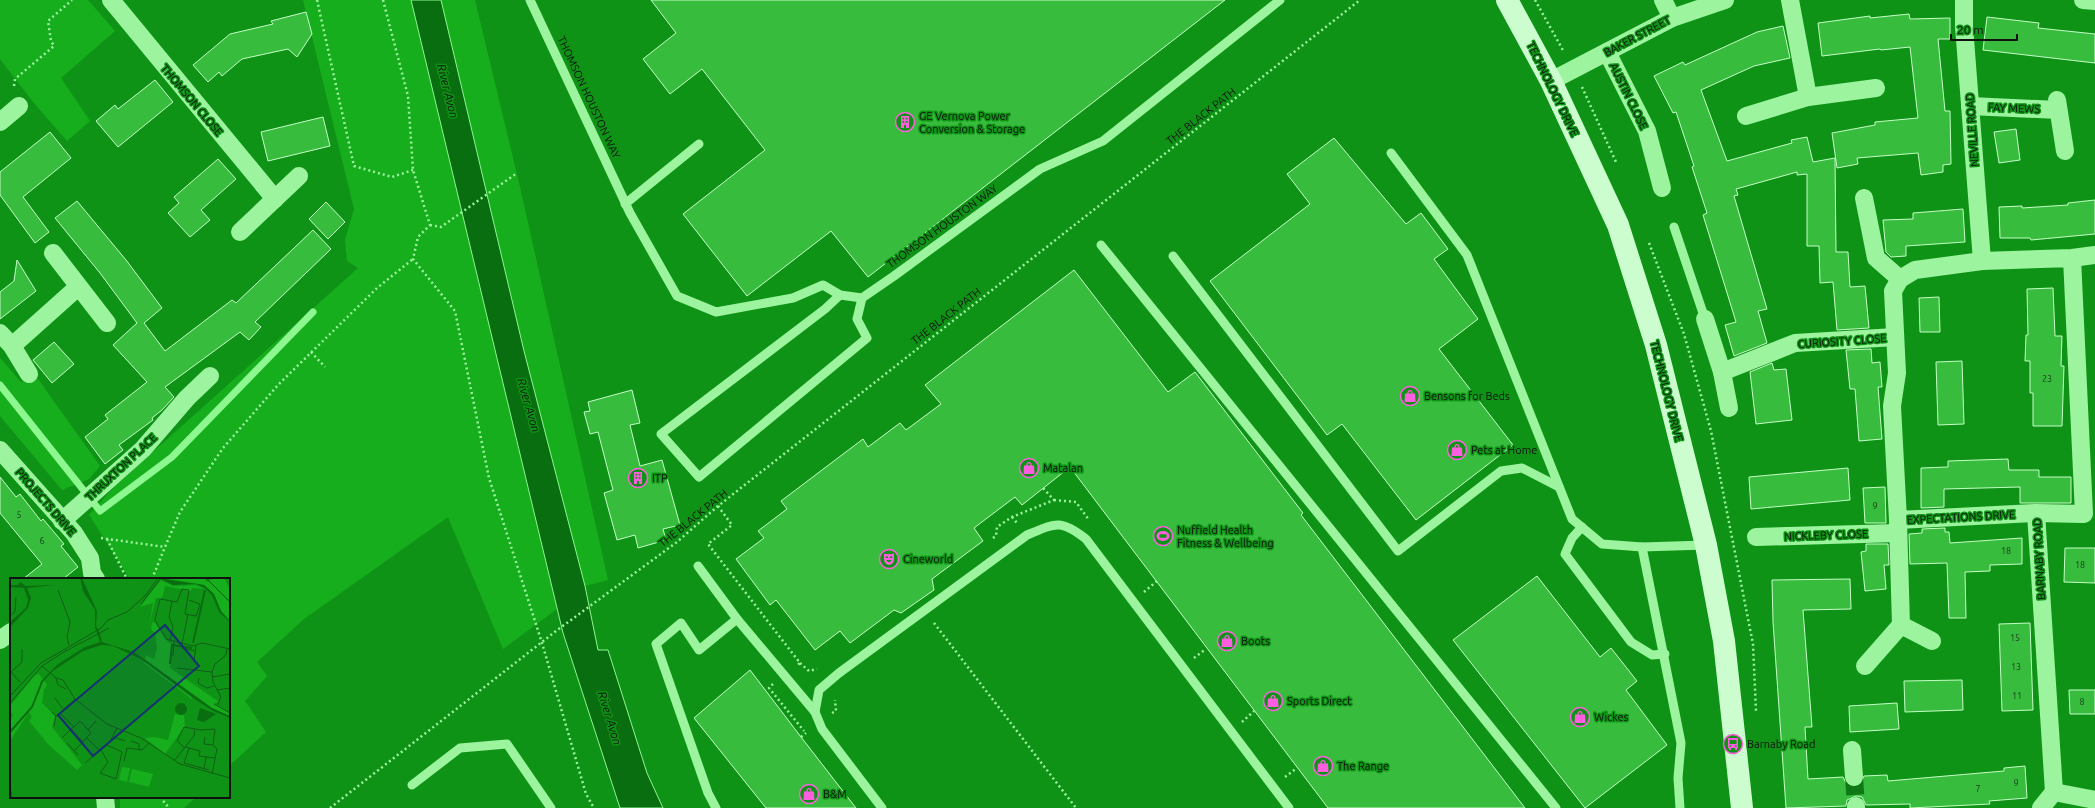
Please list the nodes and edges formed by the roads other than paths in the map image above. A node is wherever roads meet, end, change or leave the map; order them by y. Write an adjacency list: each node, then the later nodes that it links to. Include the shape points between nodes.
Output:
1 (111, 0): 26 (street, THOMSON CLOSE)
2 (530, 0): 27 (lane, THOMSON HOUSTON WAY)
3 (1280, 0): 39 (lane, THOMSON HOUSTON WAY, via 1103,141 1040,169)
4 (1508, 0): 13 (street, TECHNOLOGY DRIVE)
5 (1663, 0): 11 (street)
6 (1726, 0): 11 (street, BAKER STREET)
7 (1790, 0): 15 (street)
8 (1964, 0): 17 (street, NEVILLE ROAD)
9 (2083, 0): 10 (street)
10 (2095, 1)
11 (1672, 18): 12 (street, BAKER STREET)
12 (1608, 52): 13 (street, BAKER STREET); 24 (street, AUSTIN CLOSE, via 1647,131)
13 (1551, 81): 57 (street, TECHNOLOGY DRIVE, via 1618,225 1656,345)
14 (1876, 88): 15 (street)
15 (1808, 97): 18 (street)
16 (19, 106): 19 (street)
17 (1970, 106): 21 (street, FAY MEWS, via 2058,105); 35 (street, NEVILLE ROAD)
18 (1746, 116)
19 (0, 122)
20 (699, 144): 27 (lane)
21 (2064, 151)
22 (1391, 153): 50 (lane, via 1468,255)
23 (299, 176): 26 (street)
24 (1662, 188)
25 (1864, 198): 36 (street, via 1876,258)
26 (275, 199): 29 (street)
27 (625, 204): 38 (lane, THOMSON HOUSTON WAY, via 677,296 716,312 793,298 823,284)
28 (1674, 227): 40 (lane)
29 (240, 232)
30 (1101, 245): 80 (lane)
31 (52, 253): 37 (street)
32 (2095, 254): 34 (street)
33 (1173, 256): 50 (lane, via 1398,551 1501,471 1522,468)
34 (2072, 258): 35 (street); 52 (street, BARNABY ROAD)
35 (1982, 261): 36 (street, via 1915,270)
36 (1900, 279): 43 (street, EXPECTATIONS DRIVE, via 1893,291)
37 (78, 287): 41 (street); 44 (street)
38 (840, 295): 39 (lane, THOMSON HOUSTON WAY); 39 (lane, via 661,434 699,477 867,338 858,319)
39 (862, 298)
40 (1705, 319): 45 (street)
41 (107, 323)
42 (0, 333): 44 (street)
43 (1895, 337): 45 (street, CURIOSITY CLOSE, via 1795,343); 54 (street, EXPECTATIONS DRIVE, via 1897,373 1892,406)
44 (12, 346): 46 (street)
45 (1722, 372): 48 (street)
46 (29, 374)
47 (210, 376): 53 (street, THRUXTON PLACE, via 187,398 144,449 98,489)
48 (1729, 408)
49 (0, 450): 53 (street, PROJECTS DRIVE)
50 (1559, 487): 55 (lane, via 1572,519)
51 (2036, 513): 52 (street, BARNABY ROAD); 54 (street, EXPECTATIONS DRIVE); 72 (street, BARNABY ROAD)
52 (2089, 515)
53 (70, 522): 60 (street, PROJECTS DRIVE, via 90,558)
54 (1898, 526): 56 (street, NICKLEBY CLOSE); 62 (street)
55 (1582, 527): 58 (lane, via 1602,544); 66 (lane, via 1572,538 1565,554 1631,642 1652,655)
56 (1756, 536)
57 (1706, 545): 58 (lane); 82 (street, TECHNOLOGY DRIVE, via 1724,641)
58 (1642, 547): 66 (lane)
59 (698, 566): 61 (lane)
60 (91, 577)
61 (737, 619): 68 (lane); 77 (lane, via 699,650 681,623 656,644 708,793)
62 (1901, 625): 65 (street); 67 (street)
63 (10, 633): 64 (street)
64 (0, 640)
65 (1932, 641)
66 (1664, 654): 81 (lane, via 1681,743 1678,778)
67 (1865, 666)
68 (815, 712): 78 (lane, via 819,723); 79 (lane, via 819,690 838,673 924,610 1027,535 1052,525 1070,526 1086,539)
69 (1852, 750): 70 (street)
70 (1854, 776)
71 (412, 785): 76 (lane, via 460,748 507,744)
72 (2054, 792): 74 (street); 83 (street)
73 (105, 798): 75 (street)
74 (2095, 800)
75 (106, 808)
76 (551, 808)
77 (716, 808)
78 (882, 808)
79 (1289, 808)
80 (1556, 808)
81 (1680, 808)
82 (1742, 808)
83 (2042, 808)

